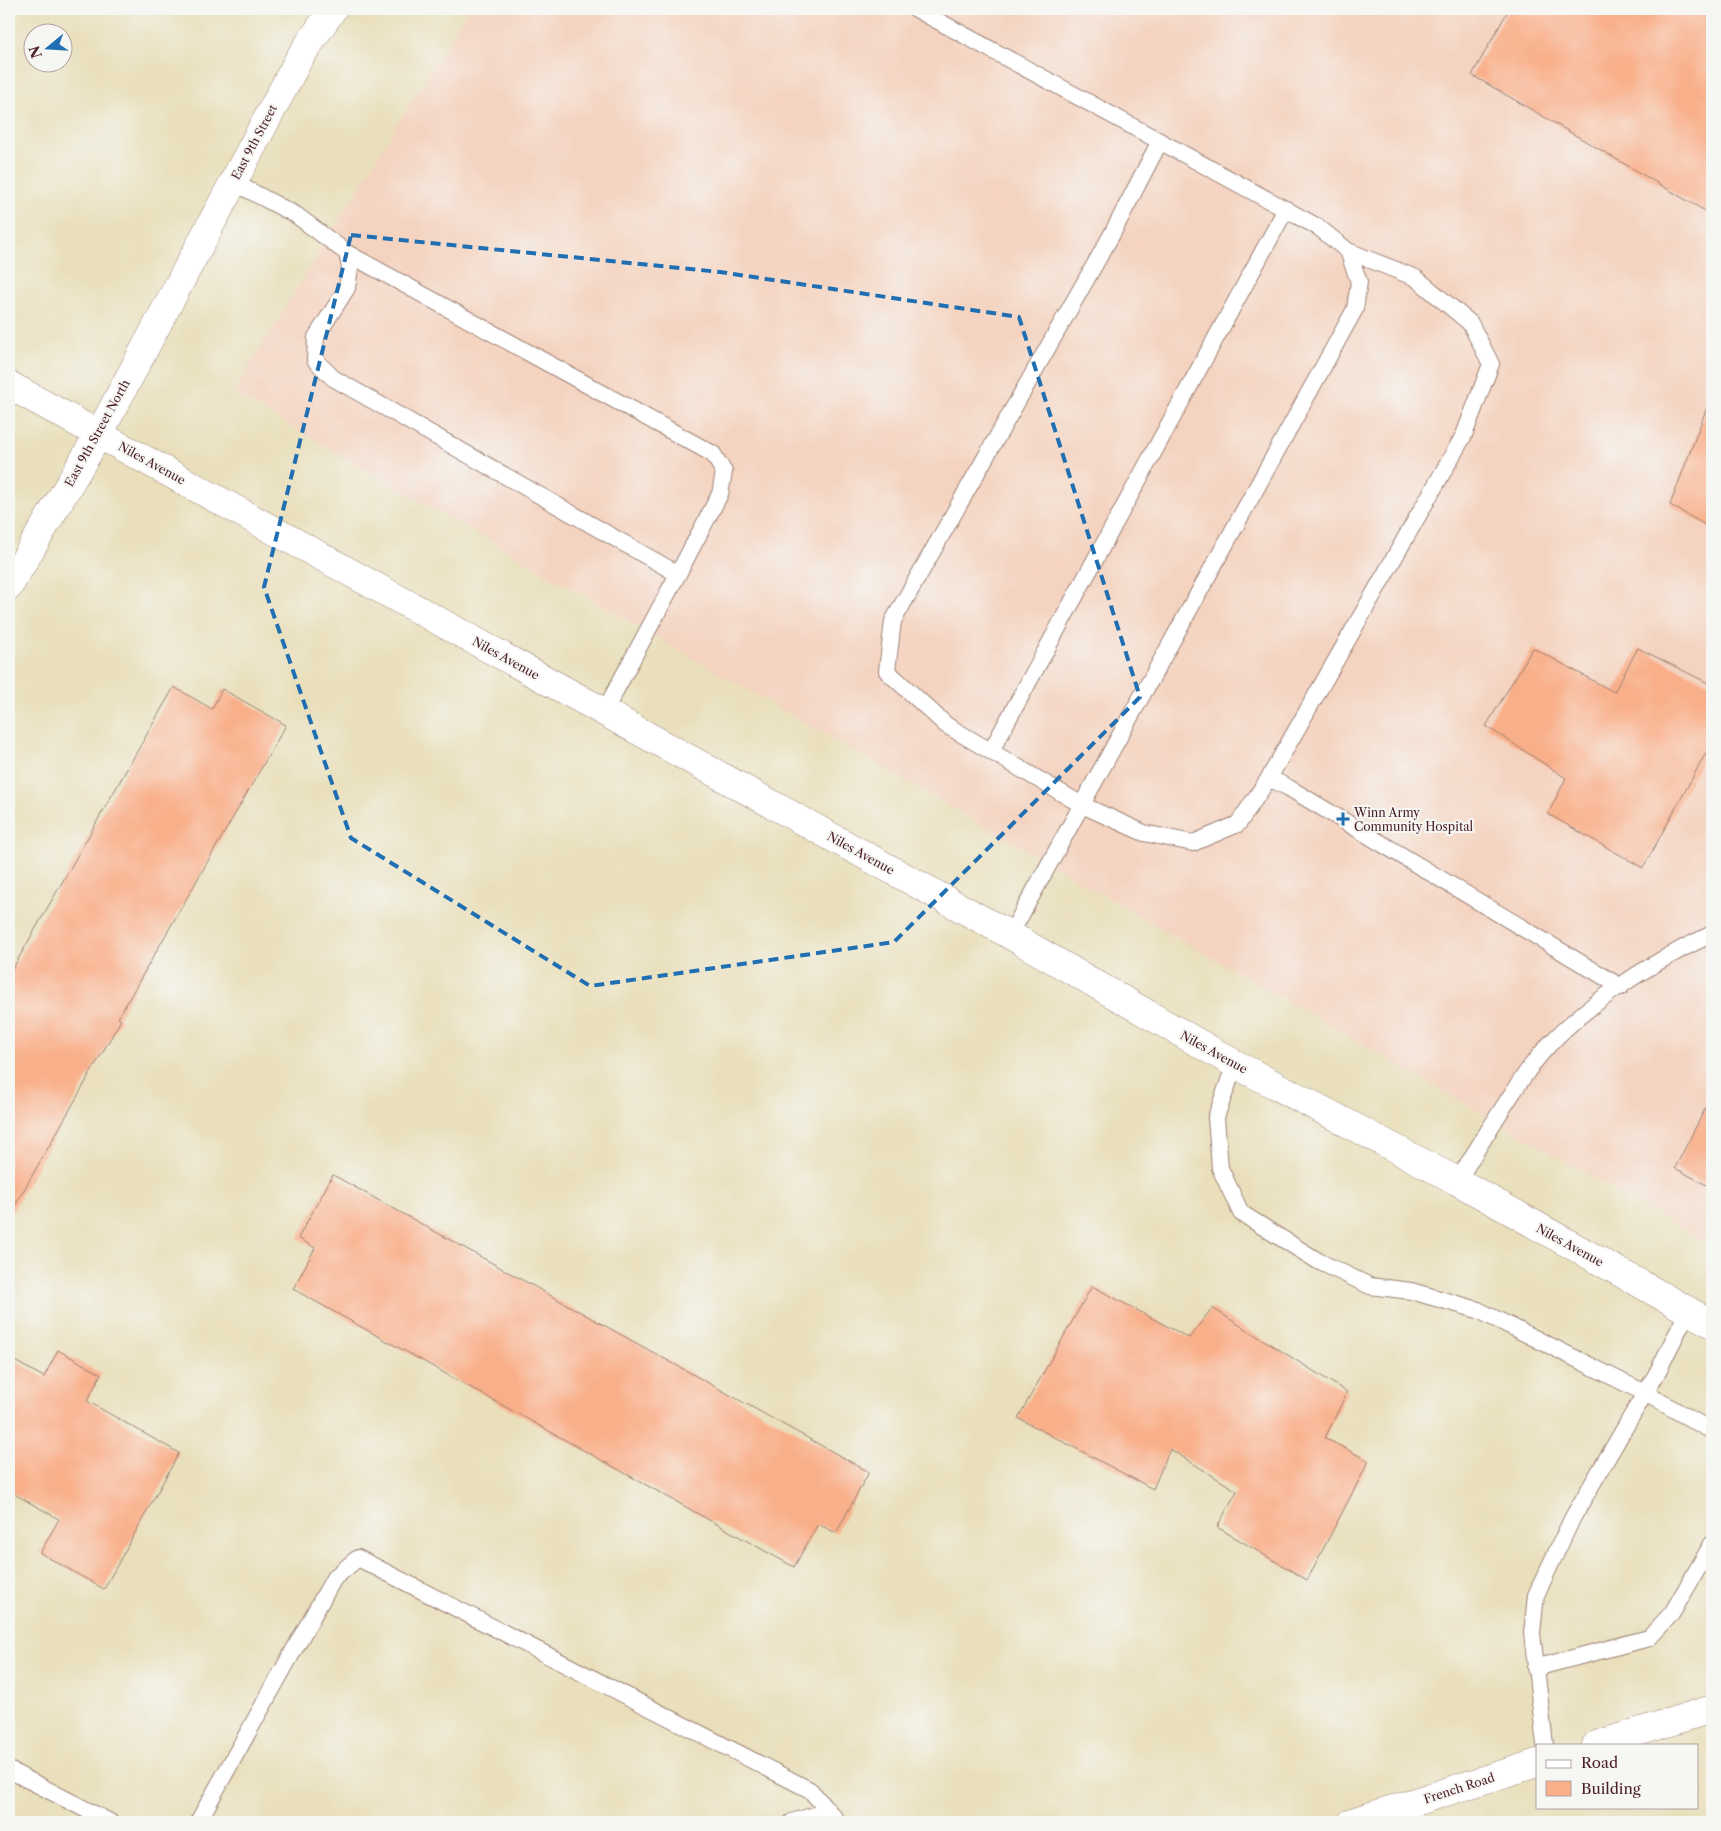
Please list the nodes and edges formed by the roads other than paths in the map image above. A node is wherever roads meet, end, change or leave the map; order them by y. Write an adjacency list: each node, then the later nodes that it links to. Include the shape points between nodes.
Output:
1 (333, 9): 4 (street, East 9th Street, via 300,57)
2 (916, 9): 3 (lane)
3 (1160, 141): 5 (lane); 14 (lane, via 1112,234 893,622 887,671 946,725)
4 (232, 182): 7 (lane, via 296,215); 8 (street, East 9th Street)
5 (1286, 209): 6 (lane, via 1318,227); 14 (lane)
6 (1348, 251): 15 (lane, via 1416,278 1470,323 1491,364 1464,435); 16 (lane, via 1359,282 1356,309)
7 (347, 253): 11 (lane, via 350,268 347,288 316,337 314,360 334,378); 11 (lane, via 713,454 724,472 720,494)
8 (181, 278): 10 (street, East 9th Street North)
9 (9, 385): 10 (street, Niles Avenue)
10 (99, 434): 12 (street, East 9th Street North); 13 (street, Niles Avenue)
11 (678, 574): 13 (lane)
12 (9, 586)
13 (604, 712): 18 (street, Niles Avenue)
14 (991, 751): 16 (lane)
15 (1269, 778): 16 (lane, via 1238,824 1192,843 1144,833); 19 (lane)
16 (1082, 805): 18 (lane)
17 (1712, 934): 19 (lane, via 1669,954)
18 (1010, 935): 20 (street, Niles Avenue)
19 (1621, 987): 21 (lane, via 1571,1022 1530,1068)
20 (1235, 1064): 21 (street, Niles Avenue); 24 (lane, via 1216,1117 1220,1168 1242,1213 1318,1261 1370,1286 1411,1291 1478,1310)
21 (1457, 1181): 22 (street, Niles Avenue)
22 (1688, 1311): 23 (street, Niles Avenue); 24 (lane)
23 (1712, 1324)
24 (1645, 1392): 25 (lane); 27 (lane, via 1573,1517 1536,1595 1532,1633)
25 (1712, 1431)
26 (1712, 1544): 27 (lane, via 1672,1613 1649,1638)
27 (1535, 1668): 29 (lane)
28 (1712, 1709): 30 (street)
29 (1545, 1744)
30 (1599, 1744)
31 (1536, 1763): 37 (street, French Road)
32 (9, 1770): 34 (lane)
33 (833, 1817): 35 (lane, via 810,1790 358,1558 334,1578); 36 (lane)
34 (110, 1822)
35 (198, 1822)
36 (792, 1822)
37 (1352, 1822)

